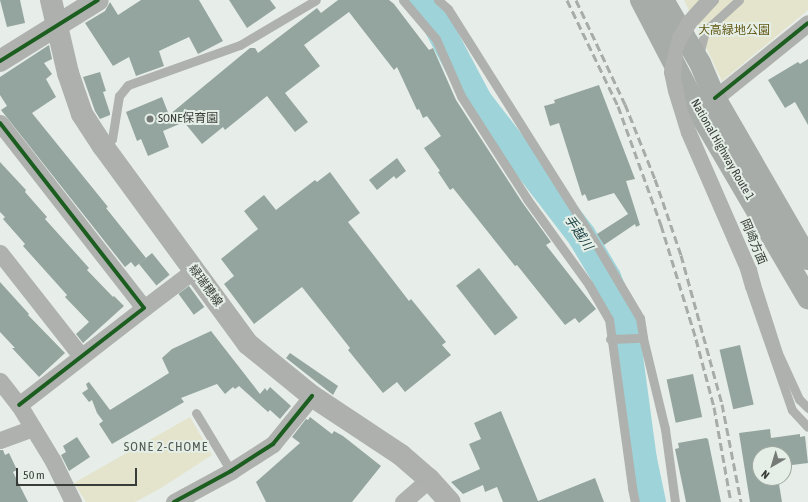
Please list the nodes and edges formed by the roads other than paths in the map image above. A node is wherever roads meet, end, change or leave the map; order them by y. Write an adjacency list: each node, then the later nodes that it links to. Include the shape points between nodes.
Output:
1 (51, 0): 11 (main road, 緑瑞穂線)
2 (98, 0): 11 (street)
3 (316, 0): 17 (lane, via 240,45 128,85 119,96 112,139)
4 (403, 0): 25 (lane, via 436,39 461,96 527,199 589,285 609,319)
5 (438, 0): 24 (lane, via 448,9 640,318)
6 (641, 0): 22 (highway, National Highway Route 1, via 703,119)
7 (663, 0): 14 (highway, National Highway Route 1)
8 (704, 0): 21 (lane, bridge, via 686,20 676,37 668,72 685,133)
9 (714, 0): 21 (lane, 岡崎方面, bridge, via 691,25 683,38 678,49 676,77 682,109 752,269)
10 (739, 0): 14 (lane, via 706,31 699,52)
11 (58, 26): 13 (street); 17 (main road, 緑瑞穂線, via 68,72 82,114)
12 (807, 26): 15 (street)
13 (0, 60)
14 (700, 63): 15 (highway, National Highway Route 1)
15 (715, 98): 19 (highway, National Highway Route 1)
16 (2, 128): 23 (street)
17 (103, 146): 20 (main road, 緑瑞穂線)
18 (0, 254): 26 (street)
19 (808, 259)
20 (194, 270): 23 (street); 28 (main road, 緑瑞穂線, via 248,344)
21 (752, 285): 30 (lane, 岡崎方面, via 778,353 799,399); 32 (lane, via 789,403)
22 (806, 301)
23 (144, 308): 26 (street)
24 (640, 338): 25 (lane); 43 (lane, via 664,428)
25 (613, 339): 42 (lane)
26 (81, 356): 29 (street)
27 (0, 381): 29 (street)
28 (312, 396): 35 (street, via 273,444); 36 (main road, 緑瑞穂線, via 401,455)
29 (19, 405): 33 (street)
30 (808, 408)
31 (196, 413): 35 (lane)
32 (808, 427)
33 (33, 428): 34 (street); 38 (street)
34 (0, 440)
35 (231, 471): 37 (street)
36 (429, 479): 40 (street); 41 (main road, 緑瑞穂線)
37 (199, 496): 39 (street)
38 (74, 502)
39 (174, 502)
40 (403, 502)
41 (450, 502)
42 (635, 502)
43 (675, 502)

